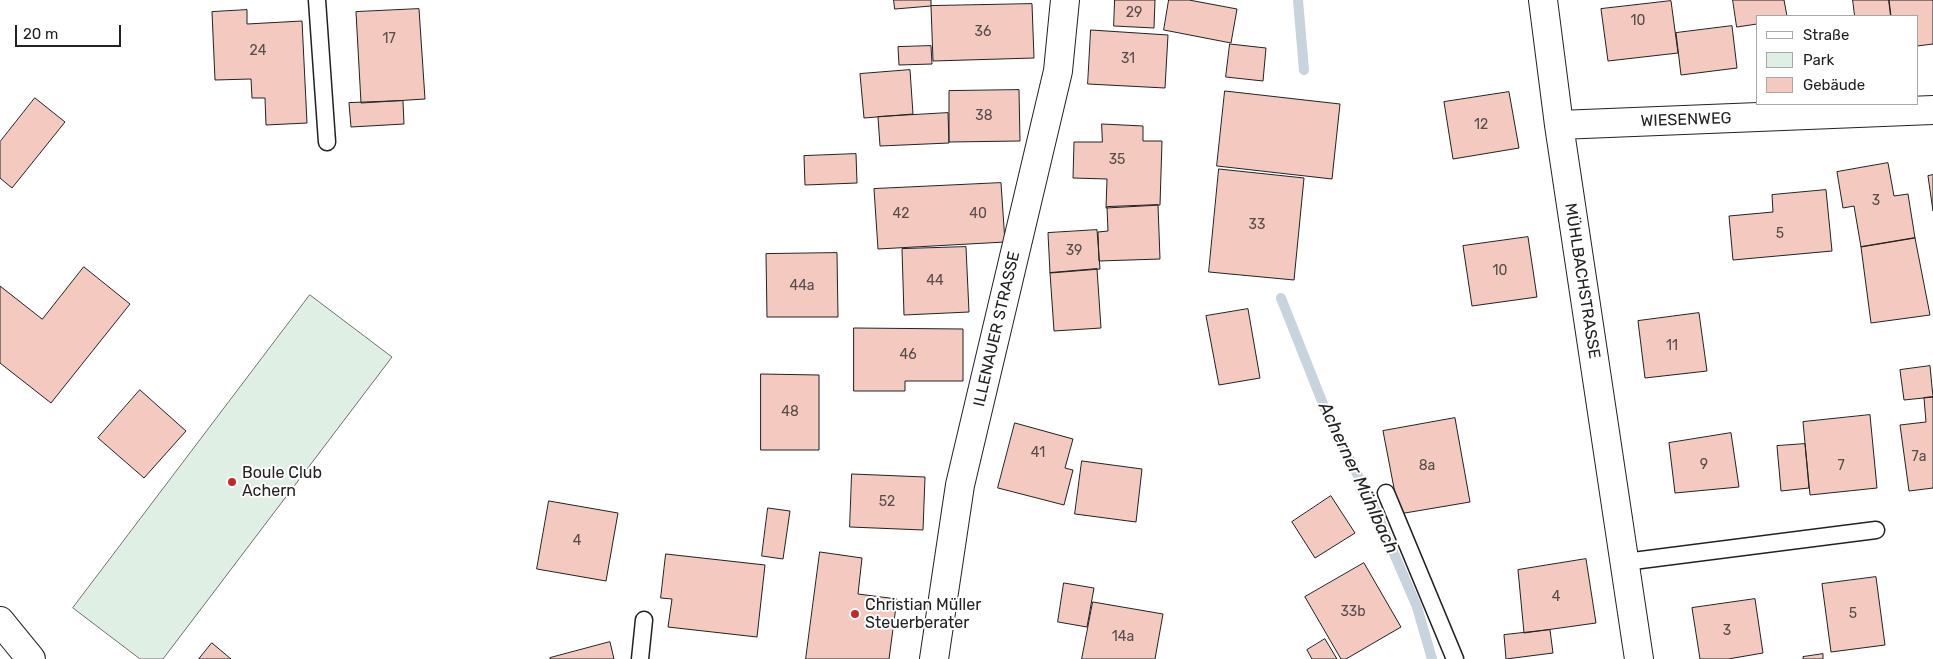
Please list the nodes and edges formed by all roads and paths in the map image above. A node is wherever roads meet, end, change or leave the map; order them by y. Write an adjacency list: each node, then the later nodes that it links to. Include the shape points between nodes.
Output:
1 (317, 0): 6 (lane)
2 (1066, 0): 14 (street, ILLENAUER STRASSE, via 1058,71 960,484)
3 (1543, 0): 5 (street, MÜHLBACHSTRASSE)
4 (1933, 110): 5 (street, WIESENWEG)
5 (1559, 125): 9 (street, MÜHLBACHSTRASSE)
6 (326, 142)
7 (1386, 494): 15 (lane)
8 (1876, 530): 9 (lane)
9 (1625, 562): 16 (street, MÜHLBACHSTRASSE)
10 (644, 620): 13 (lane)
11 (0, 621): 12 (street)
12 (31, 659)
13 (640, 659)
14 (934, 659)
15 (1455, 659)
16 (1639, 659)

